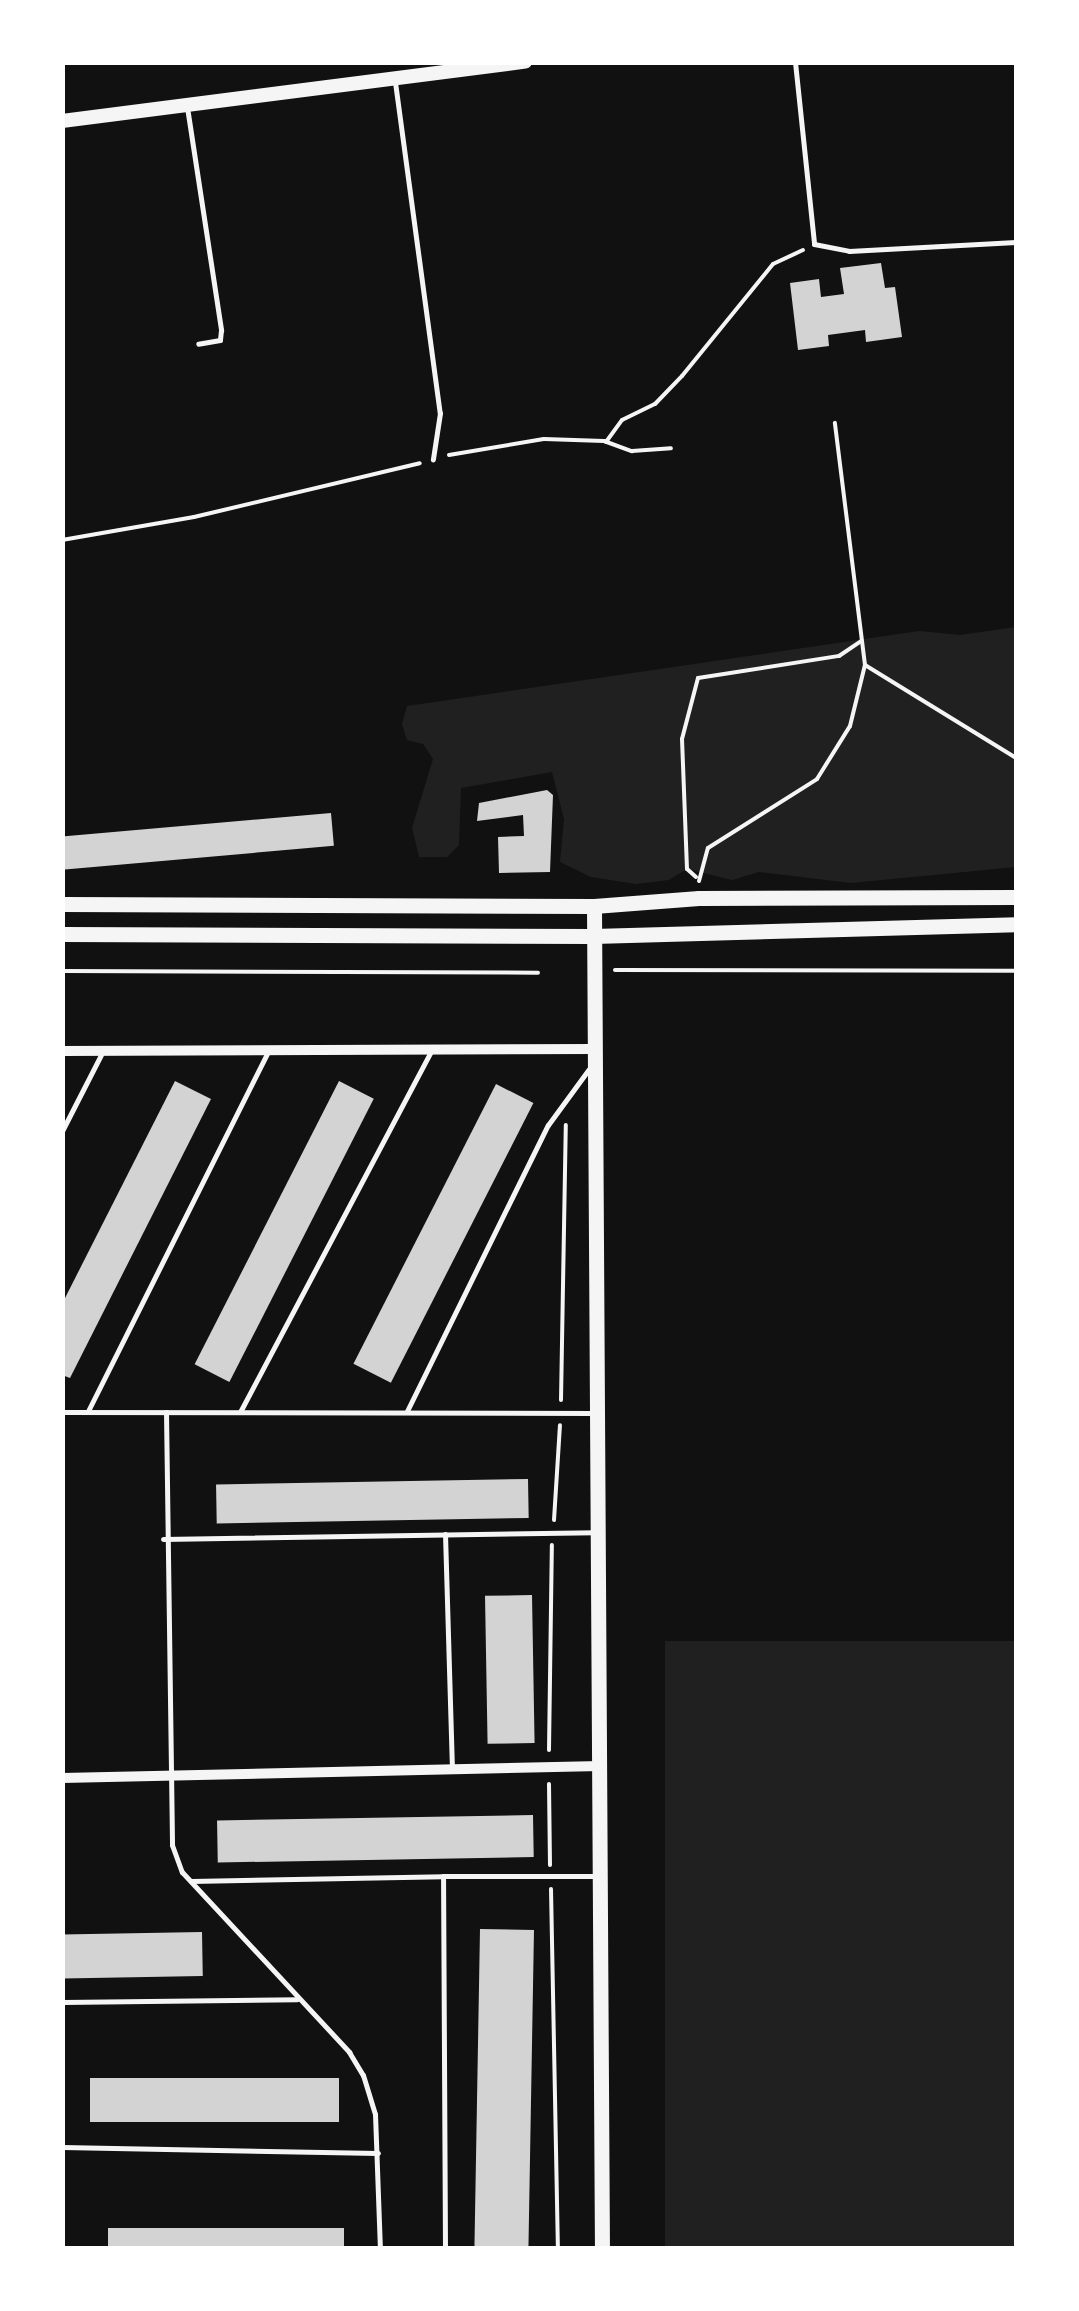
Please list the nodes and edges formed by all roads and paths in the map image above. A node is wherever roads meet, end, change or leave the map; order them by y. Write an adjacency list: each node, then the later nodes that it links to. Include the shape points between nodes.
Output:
1 (525, 62): 3 (street)
2 (795, 62): 7 (lane)
3 (395, 78): 4 (street); 12 (lane, via 440,413)
4 (187, 104): 5 (street); 8 (lane, via 221,330 220,340)
5 (62, 121)
6 (1016, 242): 7 (lane, via 850,252)
7 (814, 244): 10 (path, via 773,264 682,376 655,404 622,420)
8 (198, 344)
9 (835, 424): 14 (path)
10 (606, 442): 11 (path, via 632,451); 12 (path, via 544,439)
11 (671, 448)
12 (433, 459): 13 (path, via 194,517)
13 (62, 540)
14 (863, 640): 15 (path); 15 (path, via 839,656 698,678 682,740 687,868 699,880 708,848 817,779 850,726)
15 (864, 665): 16 (path)
16 (1016, 758)
17 (1016, 897): 19 (main road, via 699,898)
18 (62, 904): 19 (main road)
19 (594, 906): 22 (main road)
20 (1016, 924): 22 (main road)
21 (62, 934): 22 (main road)
22 (593, 936): 31 (main road)
23 (62, 970): 26 (path)
24 (615, 970): 25 (path)
25 (1016, 971)
26 (538, 973)
27 (432, 1050): 30 (street); 31 (street); 37 (lane)
28 (62, 1051): 29 (street)
29 (103, 1052): 30 (street); 33 (lane)
30 (268, 1052): 35 (lane)
31 (598, 1054): 32 (lane); 40 (main road)
32 (566, 1095): 38 (lane); 39 (path)
33 (62, 1131)
34 (62, 1412): 35 (lane)
35 (87, 1412): 36 (lane)
36 (166, 1412): 37 (lane); 44 (lane)
37 (240, 1412): 38 (lane)
38 (406, 1412): 39 (lane)
39 (561, 1412): 40 (lane); 41 (path)
40 (600, 1412): 42 (main road)
41 (554, 1532): 42 (lane); 43 (lane); 46 (path)
42 (602, 1532): 45 (main road)
43 (445, 1534): 44 (lane); 47 (lane)
44 (163, 1539): 48 (lane)
45 (602, 1766): 46 (street); 52 (main road)
46 (549, 1768): 47 (street); 50 (path)
47 (452, 1769): 48 (street)
48 (169, 1776): 49 (street); 53 (lane, via 172,1845)
49 (62, 1778)
50 (550, 1875): 51 (lane); 52 (lane); 60 (path)
51 (444, 1876): 53 (lane); 59 (lane)
52 (602, 1876): 61 (main road)
53 (190, 1882): 54 (lane)
54 (297, 1999): 55 (lane); 57 (lane, via 363,2075)
55 (62, 2002)
56 (62, 2147): 57 (lane)
57 (378, 2153): 58 (lane)
58 (380, 2248)
59 (445, 2248)
60 (558, 2248)
61 (602, 2248)

